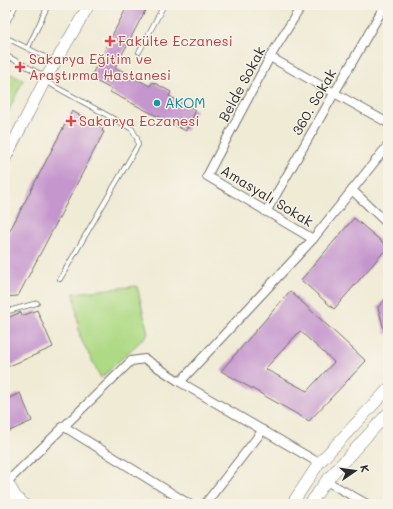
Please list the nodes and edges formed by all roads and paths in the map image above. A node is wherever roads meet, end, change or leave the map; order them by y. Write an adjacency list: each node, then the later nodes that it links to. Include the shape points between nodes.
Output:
1 (16, 5): 7 (lane)
2 (48, 5): 9 (lane)
3 (89, 5): 13 (main road)
4 (164, 5): 10 (lane)
5 (302, 5): 12 (street, Belde Sokak)
6 (385, 5): 15 (street, 360. Sokak)
7 (5, 26)
8 (5, 37): 9 (lane)
9 (28, 48): 13 (lane)
10 (139, 52)
11 (5, 55): 14 (lane)
12 (270, 57): 15 (street); 19 (street, Belde Sokak)
13 (56, 62): 14 (main road)
14 (46, 79): 18 (main road); 24 (lane, via 132,129 138,145)
15 (334, 93): 16 (street); 21 (street, 360. Sokak)
16 (388, 123)
17 (388, 145): 20 (street)
18 (5, 159)
19 (207, 176): 21 (street, Amasyalı Sokak)
20 (352, 190): 22 (street); 23 (street)
21 (266, 212): 23 (street, Amasyalı Sokak)
22 (388, 224)
23 (313, 239): 27 (street)
24 (60, 279)
25 (37, 303): 26 (lane)
26 (5, 312)
27 (180, 382): 30 (street, via 145,359 131,361); 31 (street)
28 (388, 389): 32 (main road)
29 (388, 413): 34 (main road)
30 (63, 426): 33 (street); 36 (street)
31 (263, 430): 32 (street); 37 (street)
32 (320, 463): 38 (main road)
33 (6, 480): 35 (main road)
34 (326, 481): 39 (main road); 40 (street)
35 (17, 502)
36 (189, 504)
37 (205, 504)
38 (292, 504)
39 (310, 504)
40 (367, 504)

